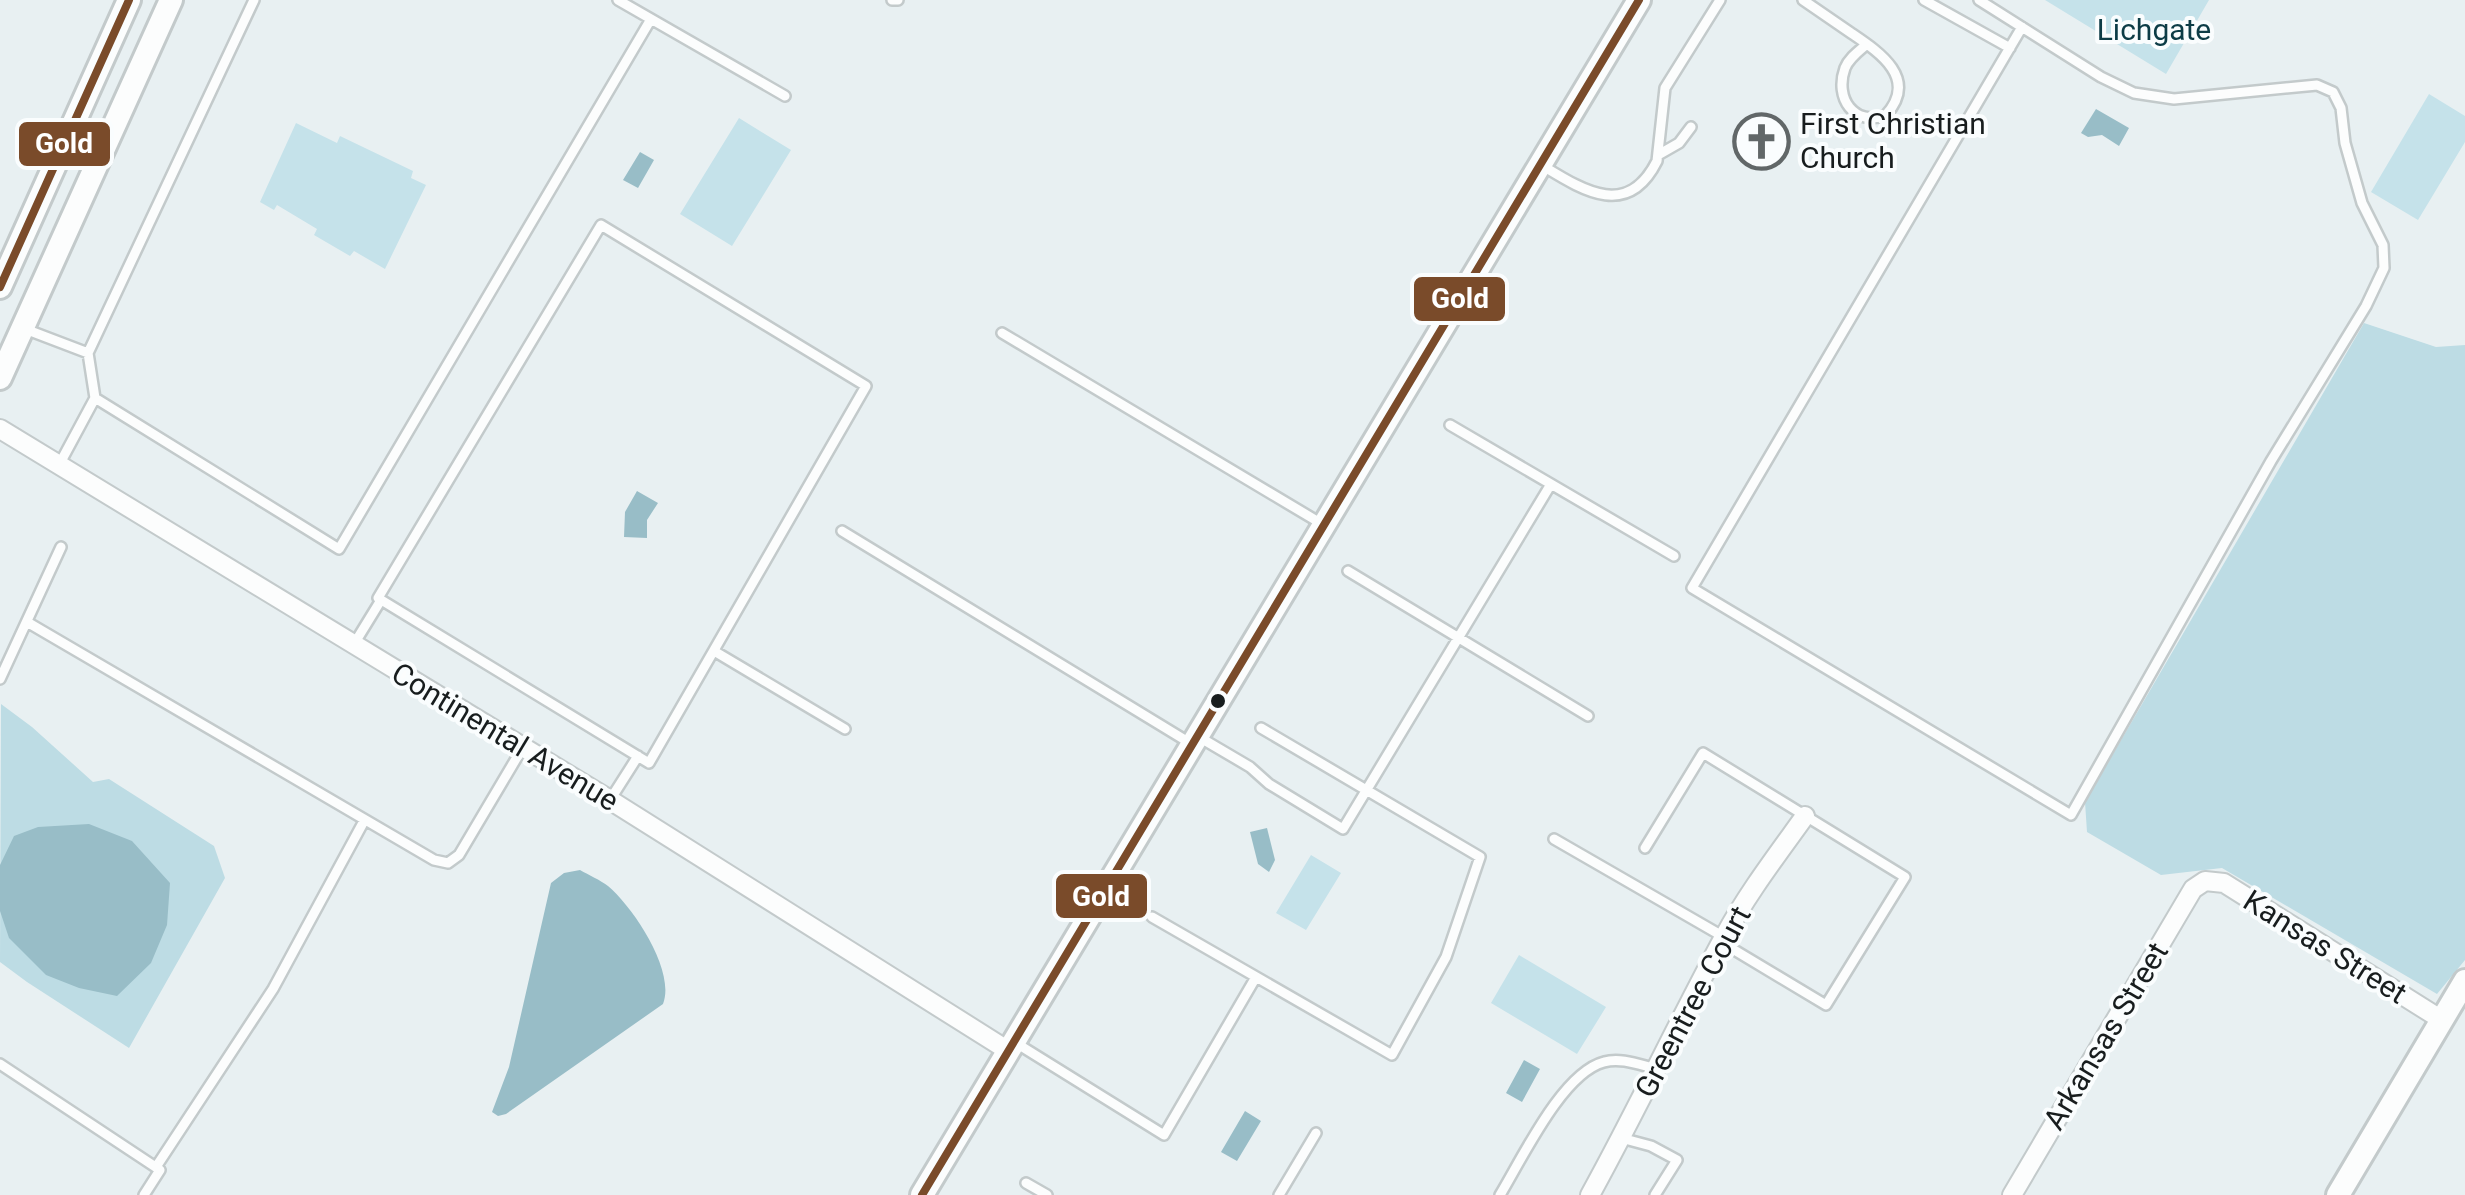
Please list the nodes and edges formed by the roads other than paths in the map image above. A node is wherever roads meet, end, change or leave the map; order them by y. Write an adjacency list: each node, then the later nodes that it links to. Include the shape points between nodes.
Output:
1 (129, 0): 18 (street)
2 (171, 0): 19 (street)
3 (254, 0): 21 (lane)
4 (618, 0): 10 (lane)
5 (1639, 0): 17 (street)
6 (1720, 0): 16 (lane, via 1665,88)
7 (1803, 0): 12 (lane)
8 (1924, 0): 13 (lane)
9 (1979, 0): 11 (lane)
10 (651, 19): 14 (lane); 23 (lane, via 339,549)
11 (2022, 28): 13 (lane); 13 (lane, via 2134,93 2174,100 2317,85 2333,92 2362,204 2384,256 2366,306 2071,815 1692,588)
12 (1867, 44): 12 (lane, via 1844,71 1843,87 1848,107 1866,119 1886,115 1898,98 1891,66)
13 (2010, 48)
14 (785, 96)
15 (1690, 127): 16 (lane)
16 (1658, 155): 17 (lane, via 1639,185 1606,196)
17 (1541, 164): 28 (street)
18 (0, 287)
19 (23, 329): 21 (lane); 22 (street)
20 (1002, 333): 28 (lane)
21 (88, 353): 23 (lane)
22 (0, 378)
23 (95, 398): 26 (lane)
24 (1450, 425): 27 (lane)
25 (0, 429): 26 (street, Continental Avenue)
26 (58, 466): 36 (street, Continental Avenue)
27 (1551, 484): 31 (lane); 35 (lane)
28 (1325, 526): 42 (street)
29 (842, 531): 42 (lane)
30 (61, 547): 34 (lane)
31 (1674, 556)
32 (1348, 570): 35 (lane)
33 (381, 600): 36 (lane); 37 (lane, via 601,225 866,386); 44 (lane)
34 (27, 622): 38 (lane); 48 (lane)
35 (1458, 638): 39 (lane); 45 (lane)
36 (354, 644): 43 (street, Continental Avenue)
37 (714, 651): 41 (lane); 44 (lane, via 649,762)
38 (0, 679)
39 (1588, 716)
40 (1261, 728): 45 (lane)
41 (845, 729)
42 (1196, 741): 45 (lane, via 1250,767 1343,829); 57 (street)
43 (523, 747): 46 (street, Continental Avenue); 48 (lane, via 472,838 448,863)
44 (638, 756): 46 (lane)
45 (1366, 790): 54 (lane, via 1480,857 1446,956 1392,1055)
46 (610, 800): 57 (street, Continental Avenue)
47 (1805, 816): 50 (lane, via 1703,753); 53 (street, Greentree Court); 53 (lane, via 1904,877 1826,1005)
48 (364, 820): 62 (lane, via 273,989)
49 (1554, 838): 53 (lane)
50 (1645, 848)
51 (2204, 882): 56 (street, Kansas Street, via 2224,884); 71 (street, Arkansas Street, via 2193,889)
52 (1152, 918): 54 (lane)
53 (1722, 940): 59 (street, Greentree Court)
54 (1256, 977): 57 (lane, via 1164,1136)
55 (2465, 981): 56 (street)
56 (2442, 1020): 72 (street)
57 (1010, 1046): 65 (street)
58 (0, 1064): 62 (lane)
59 (1657, 1069): 61 (street, Greentree Court); 68 (lane, via 1604,1061 1576,1078)
60 (1316, 1134): 67 (lane)
61 (1621, 1138): 69 (street, Greentree Court); 70 (lane, via 1677,1160)
62 (156, 1167): 64 (lane)
63 (1026, 1182): 66 (lane)
64 (144, 1195)
65 (922, 1195)
66 (1047, 1195)
67 (1280, 1195)
68 (1500, 1195)
69 (1590, 1195)
70 (1655, 1195)
71 (2012, 1195)
72 (2338, 1195)

